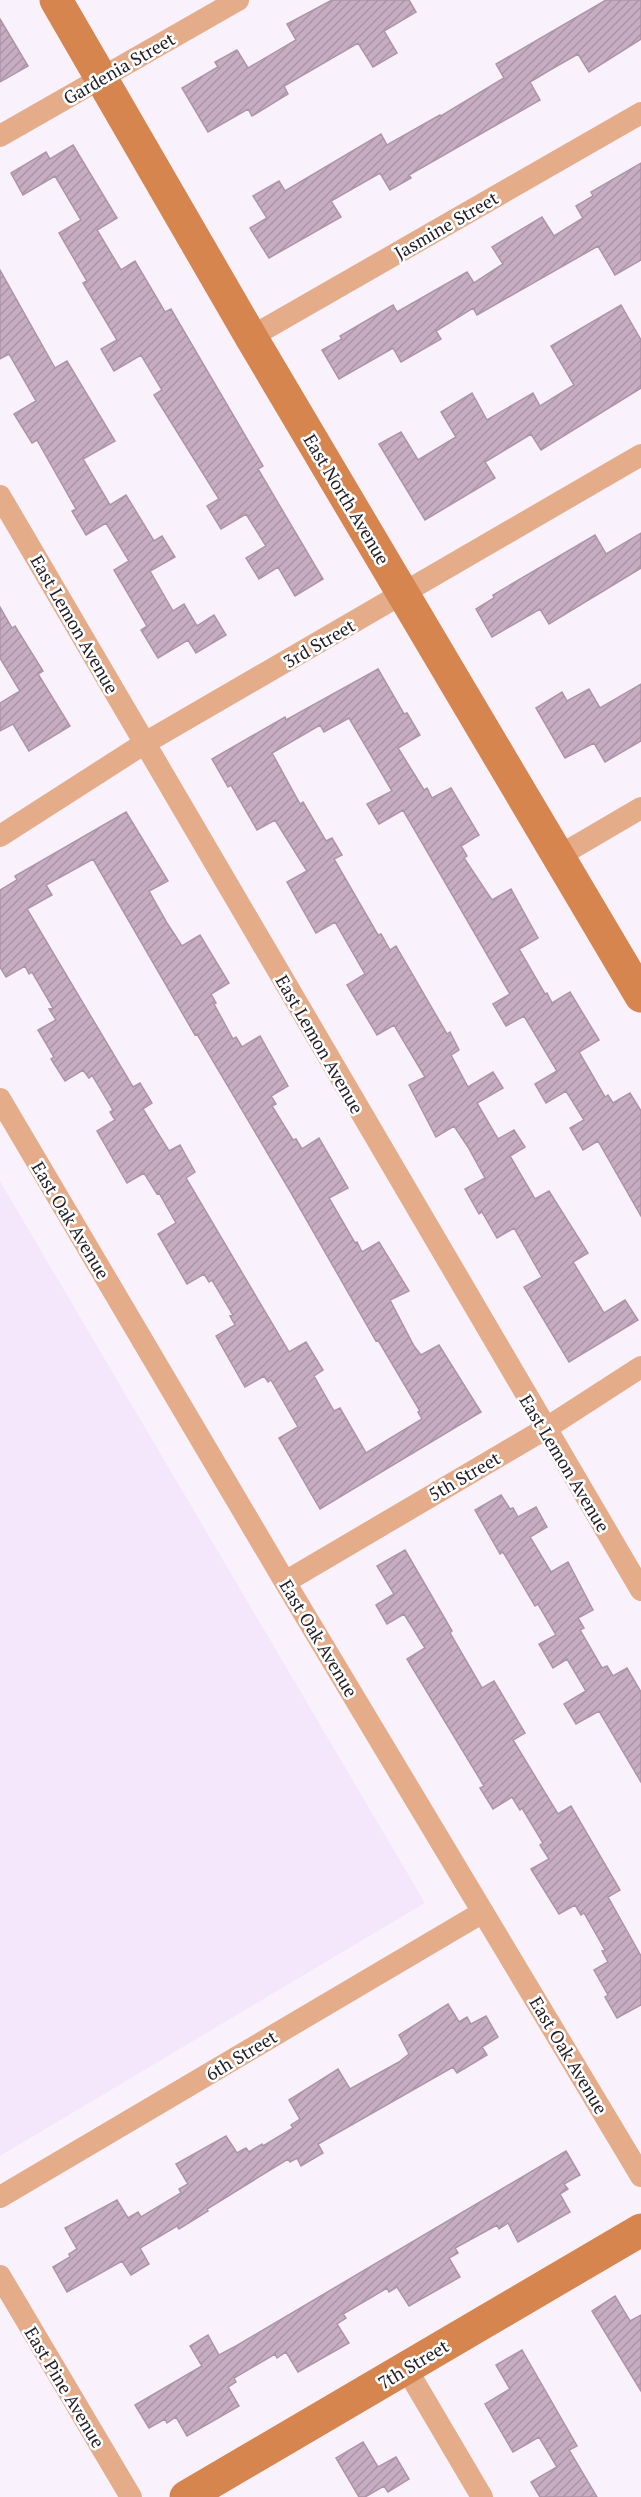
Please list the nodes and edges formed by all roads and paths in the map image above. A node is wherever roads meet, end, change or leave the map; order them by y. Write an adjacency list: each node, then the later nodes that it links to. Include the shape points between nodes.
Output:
1 (56, 0): 3 (street, East North Avenue)
2 (238, 0): 3 (street, Gardenia Street)
3 (101, 78): 5 (street, Gardenia Street); 6 (street, East North Avenue)
4 (641, 113): 6 (street, Jasmine Street)
5 (0, 136)
6 (251, 337): 9 (street, East North Avenue)
7 (641, 455): 9 (street, 3rd Street)
8 (0, 496): 10 (street, East Lemon Avenue)
9 (404, 593): 10 (street, 3rd Street); 13 (street, East North Avenue)
10 (145, 743): 12 (street, 3rd Street); 17 (street, East Lemon Avenue)
11 (641, 808): 13 (street)
12 (0, 836)
13 (559, 856): 14 (street, East North Avenue)
14 (641, 996)
15 (0, 1099): 18 (street, East Oak Avenue)
16 (641, 1366): 17 (street, 5th Street)
17 (545, 1429): 18 (street, 5th Street); 19 (street, East Lemon Avenue)
18 (285, 1582): 20 (street, East Oak Avenue)
19 (641, 1590)
20 (483, 1912): 21 (street, East Oak Avenue); 22 (street, 6th Street)
21 (641, 2175)
22 (0, 2197)
23 (641, 2230): 25 (street, 7th Street)
24 (0, 2276): 26 (street, East Pine Avenue)
25 (406, 2368): 27 (street, 7th Street); 28 (street)
26 (131, 2497)
27 (186, 2497)
28 (482, 2497)

